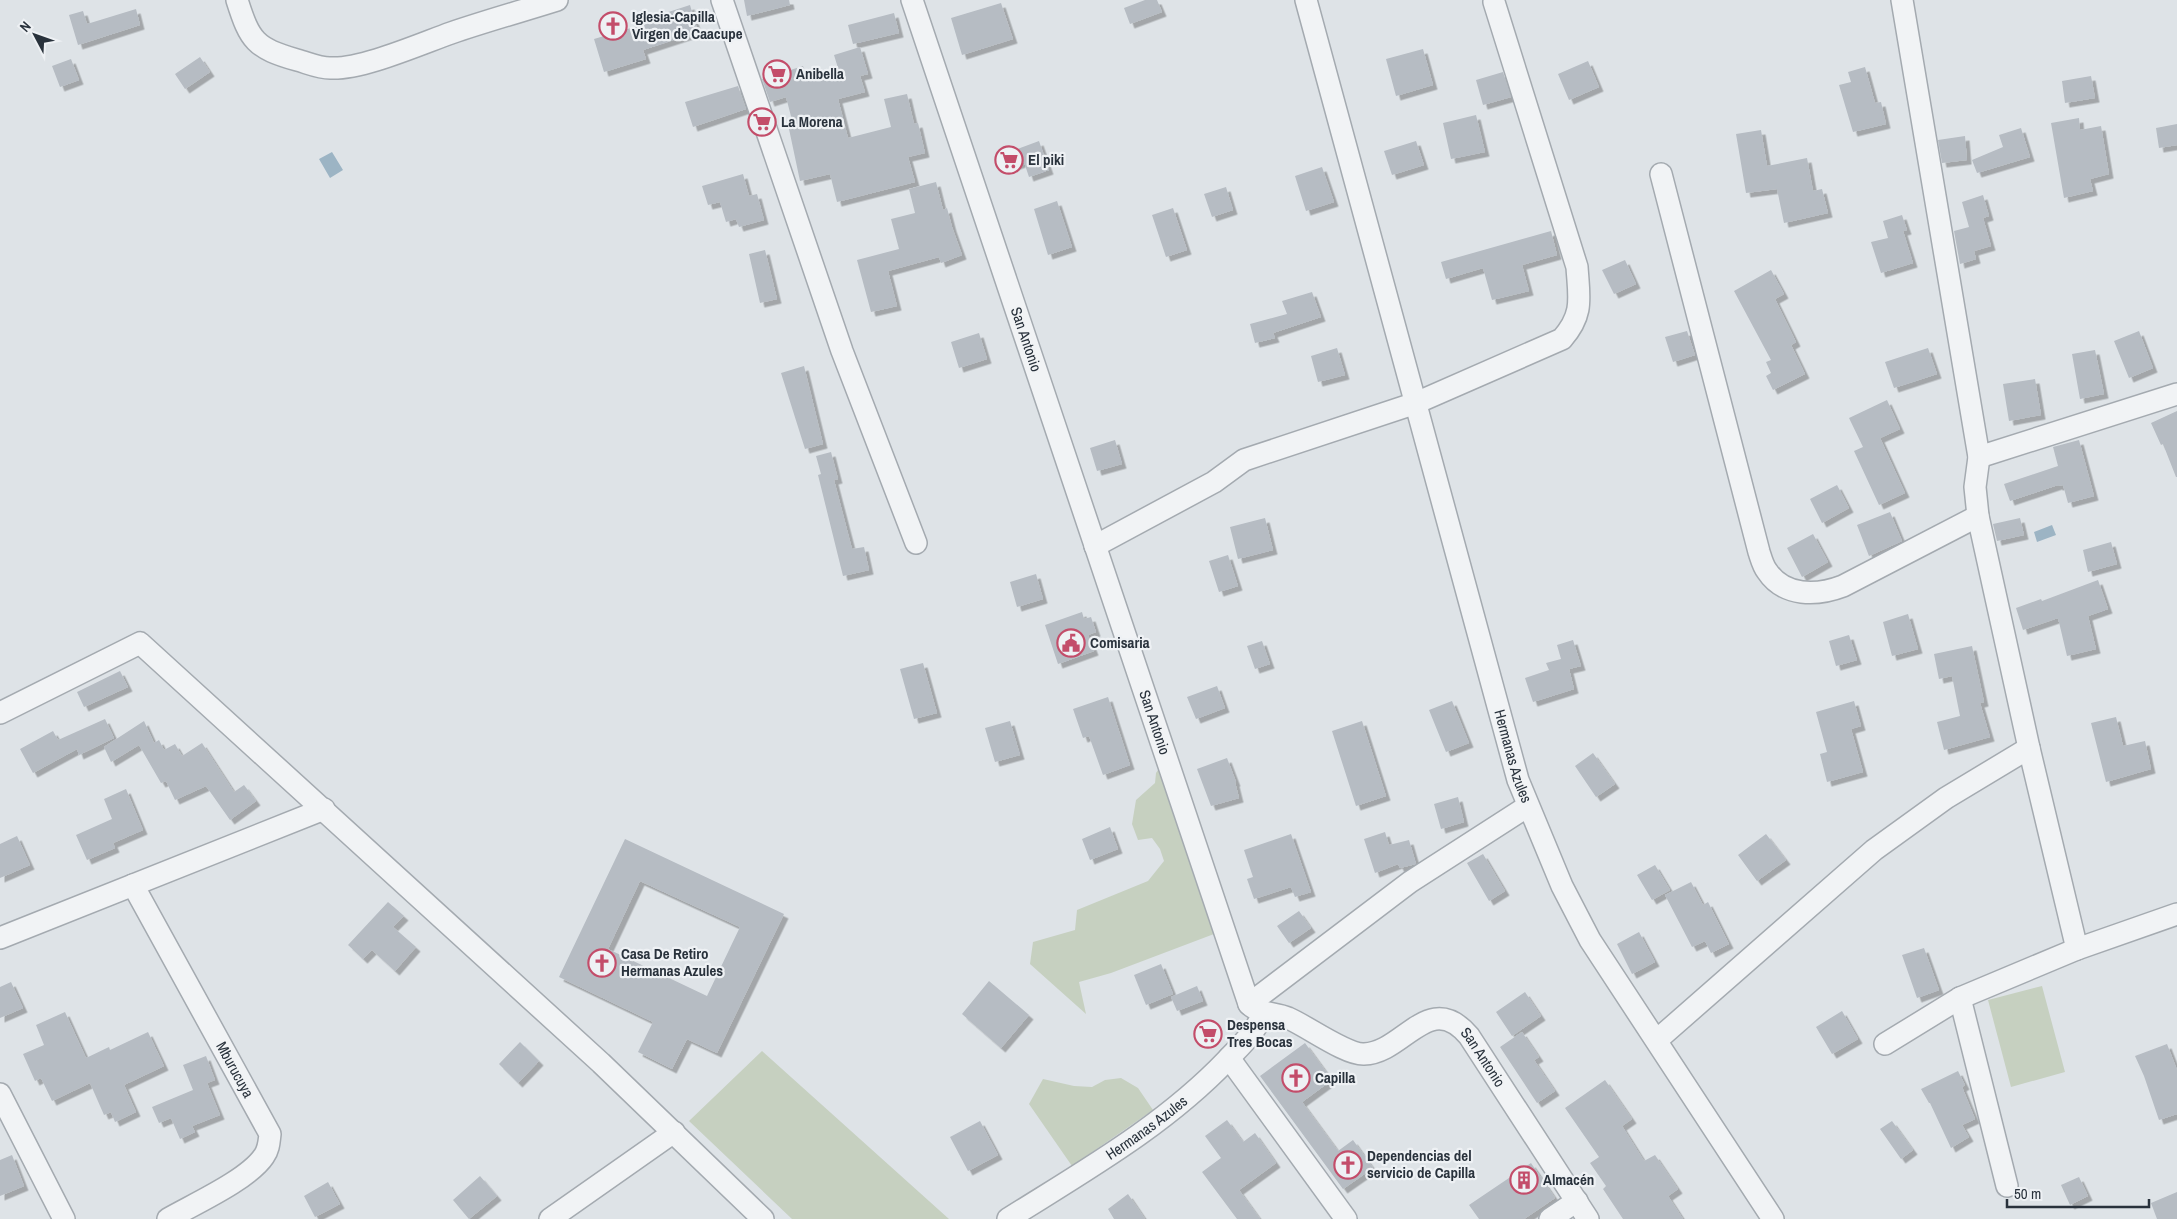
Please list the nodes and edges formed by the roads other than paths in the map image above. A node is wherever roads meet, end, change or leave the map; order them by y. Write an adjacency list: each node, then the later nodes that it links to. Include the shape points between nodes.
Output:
1 (237, 0): 2 (street, via 246,26 262,46 278,55 330,68 370,61)
2 (557, 0)
3 (722, 0): 13 (street, via 842,351)
4 (912, 0): 14 (street, San Antonio)
5 (1306, 0): 10 (street, Hermanas Azules)
6 (1902, 0): 11 (street)
7 (1494, 2): 10 (street, via 1577,267 1577,314 1573,326 1562,339)
8 (1661, 174): 12 (street, via 1759,552 1767,571 1780,584 1793,590 1808,594 1826,592)
9 (2177, 394): 11 (street)
10 (1416, 403): 14 (street, via 1244,460 1214,482); 17 (street, Hermanas Azules, via 1518,780)
11 (1979, 457): 12 (street, via 1975,487)
12 (1978, 516): 16 (street)
13 (916, 543)
14 (1095, 546): 24 (street, San Antonio)
15 (0, 714): 18 (street, via 140,643)
16 (2030, 748): 22 (street); 25 (street, via 1946,798 1874,850)
17 (1528, 806): 24 (street, Hermanas Azules, via 1410,882); 25 (street, via 1562,886 1590,940 1636,1014)
18 (324, 809): 19 (street); 29 (street)
19 (134, 885): 21 (street); 33 (street, Mburucuya, via 270,1134 264,1155 244,1175)
20 (2177, 914): 22 (street)
21 (0, 938)
22 (2077, 949): 23 (street)
23 (1960, 998): 26 (street); 30 (street)
24 (1257, 1009): 27 (street, Hermanas Azules, via 1254,1033); 31 (street, San Antonio, via 1287,1017 1351,1051 1364,1054 1379,1051 1422,1024 1437,1019 1460,1025)
25 (1657, 1040): 40 (street)
26 (1885, 1044)
27 (1230, 1058): 36 (street, Hermanas Azules, via 1203,1086 1144,1131); 37 (street)
28 (0, 1094): 32 (street)
29 (674, 1132): 34 (street); 35 (street)
30 (2007, 1186)
31 (1577, 1201): 38 (street); 39 (street, San Antonio)
32 (64, 1219)
33 (168, 1219)
34 (550, 1219)
35 (763, 1219)
36 (1008, 1219)
37 (1346, 1219)
38 (1550, 1219)
39 (1588, 1219)
40 (1773, 1219)

